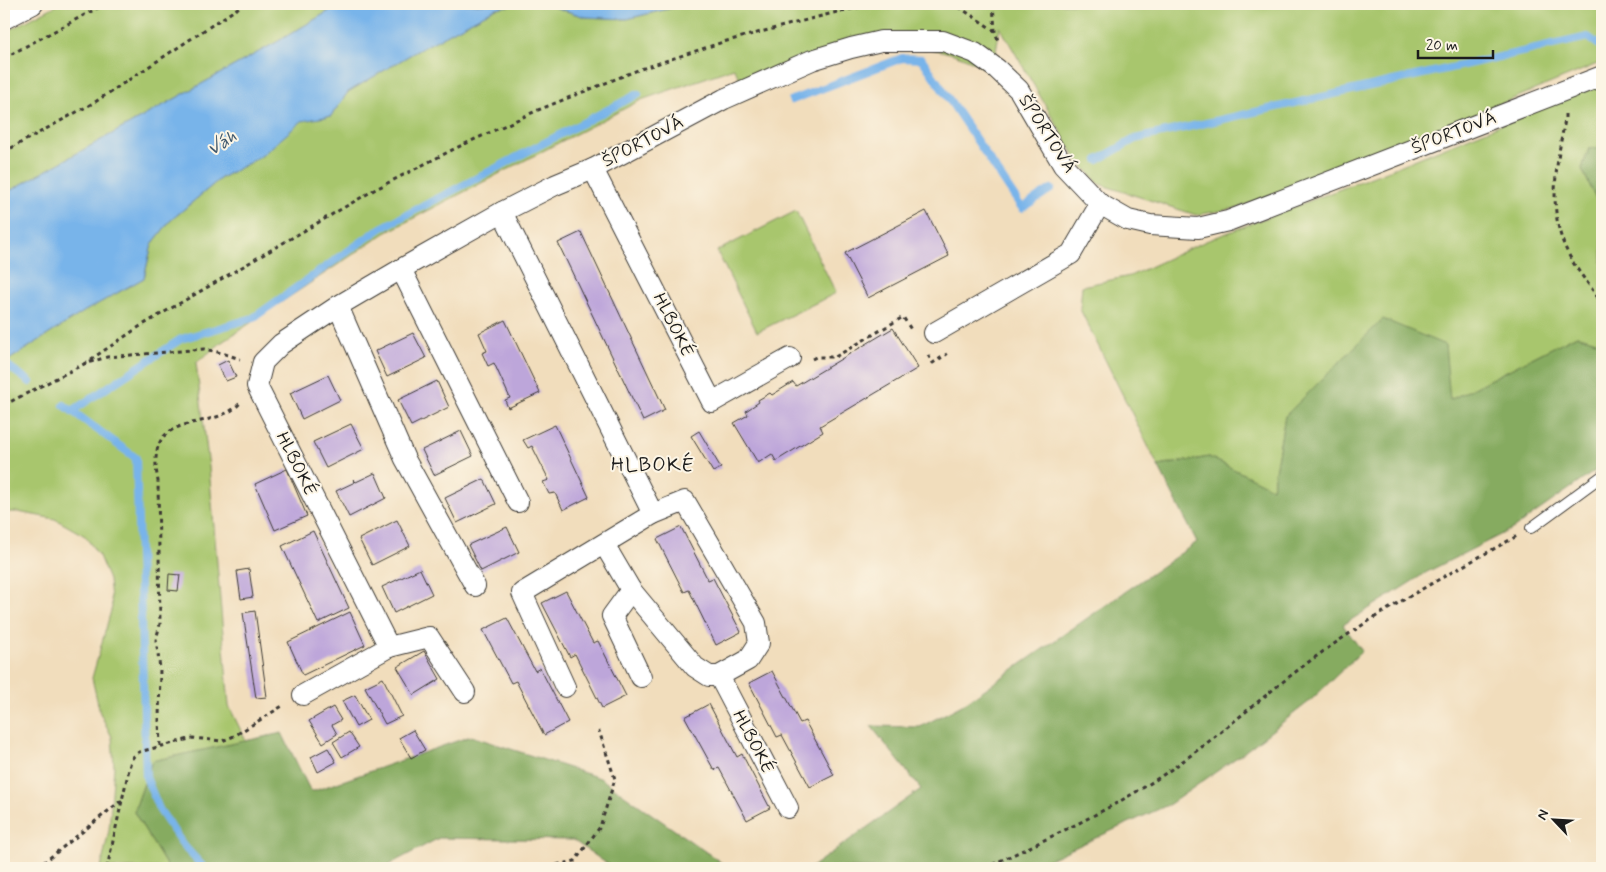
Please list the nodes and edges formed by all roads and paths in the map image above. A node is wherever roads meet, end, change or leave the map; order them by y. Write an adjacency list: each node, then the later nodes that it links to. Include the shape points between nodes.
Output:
1 (33, 4): 6 (street)
2 (105, 4): 8 (path)
3 (244, 4): 11 (path, via 95,102)
4 (875, 4): 20 (path, via 723,42 638,70 538,110 374,190 139,327)
5 (951, 4): 7 (path)
6 (4, 19)
7 (995, 31)
8 (4, 58)
9 (1602, 76): 10 (street, ŠPORTOVÁ)
10 (1563, 91): 13 (street, ŠPORTOVÁ, via 1228,221 1198,228 1150,225 1128,220); 16 (path, via 1565,120 1556,165 1554,202 1560,234 1570,257)
11 (4, 152)
12 (593, 169): 13 (street, ŠPORTOVÁ, via 724,99 812,60 880,41 943,41 975,53 1019,90 1063,165); 14 (street, ŠPORTOVÁ); 19 (street, HLBOKÉ, via 712,402)
13 (1100, 204): 18 (street, via 1070,254)
14 (502, 212): 15 (street); 25 (street)
15 (401, 268): 17 (street); 24 (street)
16 (1602, 305)
17 (338, 306): 21 (street, via 281,344 263,362); 28 (street, via 405,459)
18 (934, 333)
19 (790, 358)
20 (84, 364): 21 (path, via 107,357 204,349 248,363); 22 (path)
21 (257, 386): 30 (street, HLBOKÉ); 37 (path, via 235,409 224,415 181,425 169,432 160,442 156,455 160,624 156,640 160,668)
22 (4, 405)
23 (1602, 476): 26 (lane)
24 (518, 502)
25 (653, 514): 27 (street); 31 (street, via 686,501 756,623 759,643 748,660)
26 (1530, 528): 43 (path, via 1366,623 1310,661 1182,763 1141,789)
27 (604, 544): 29 (street); 33 (street, via 522,593)
28 (475, 586)
29 (631, 590): 31 (street, via 695,666 709,676); 32 (street, via 612,616)
30 (389, 648): 34 (street, via 429,637); 35 (street)
31 (718, 676): 39 (street, HLBOKÉ)
32 (641, 678)
33 (565, 687)
34 (465, 692)
35 (303, 695): 37 (path, via 222,741 193,738)
36 (599, 731): 42 (path, via 615,779 600,827 575,861)
37 (160, 746): 38 (path, via 139,752 131,760)
38 (122, 800): 40 (path); 41 (path)
39 (788, 808)
40 (37, 868)
41 (107, 868)
42 (541, 868)
43 (985, 868)

